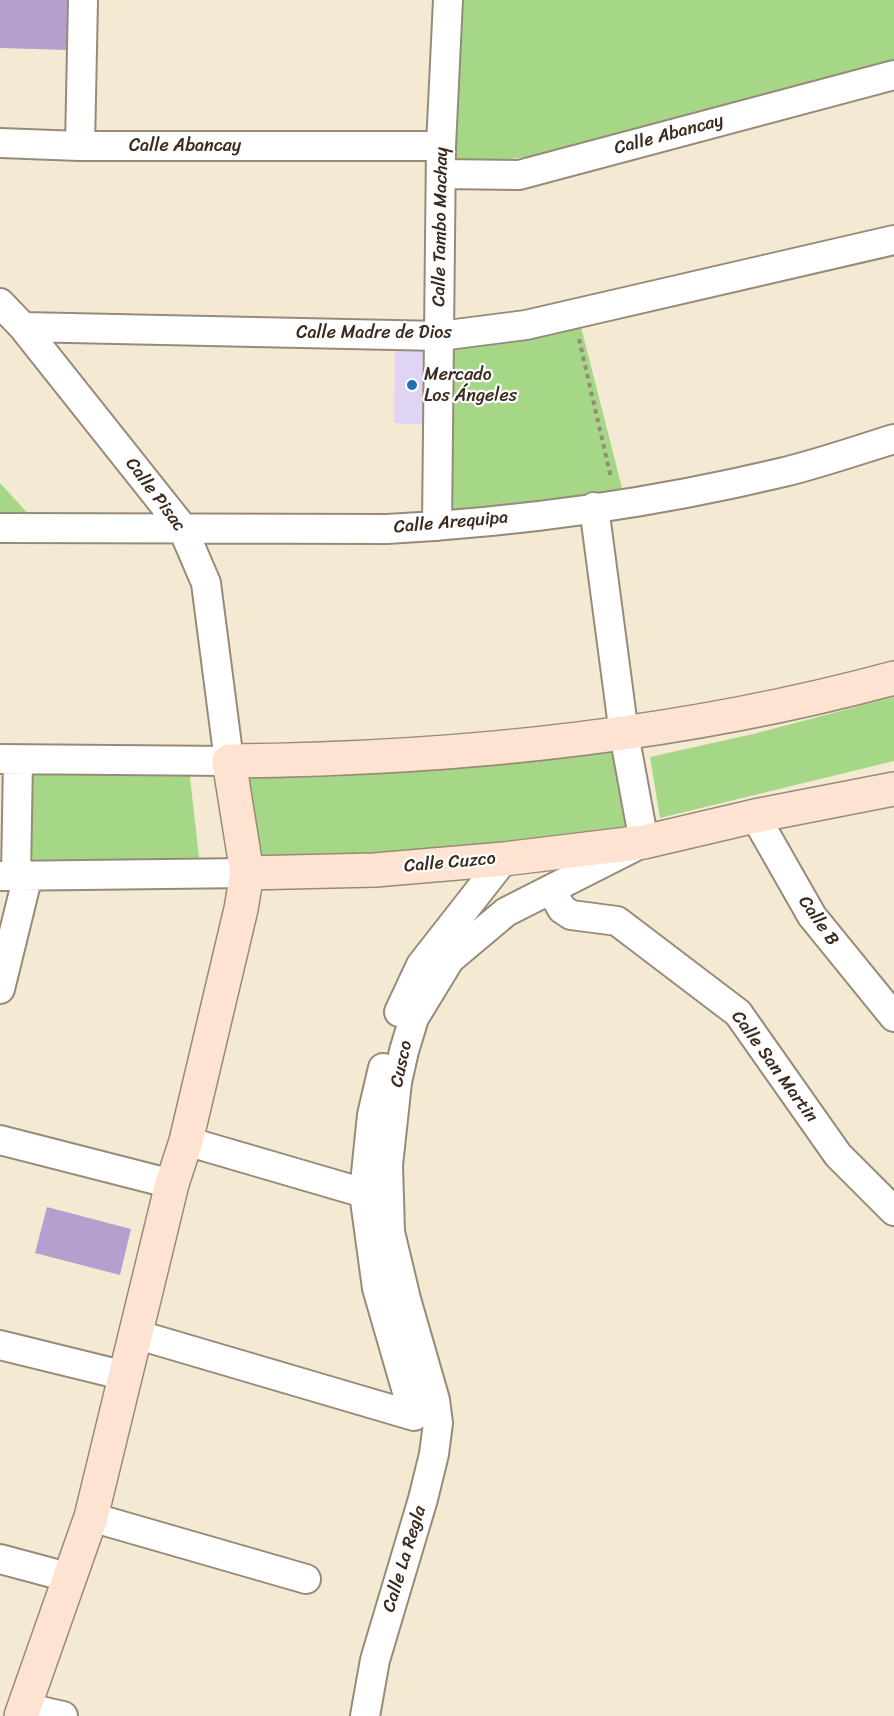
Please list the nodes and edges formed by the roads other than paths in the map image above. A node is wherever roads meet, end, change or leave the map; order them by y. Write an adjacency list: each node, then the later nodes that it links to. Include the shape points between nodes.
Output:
1 (83, 0): 5 (street)
2 (448, 0): 6 (street, Calle Tambo Machay)
3 (894, 75): 6 (street, Calle Abancay, via 519,175)
4 (0, 143): 5 (street, Calle Abancay)
5 (80, 146): 6 (street, Calle Abancay)
6 (442, 160): 10 (street, Calle Tambo Machay)
7 (894, 240): 10 (street, Calle Madre de Dios, via 526,326)
8 (0, 303): 9 (street, Calle Pisac)
9 (23, 327): 10 (street, Calle Madre de Dios); 14 (street, Calle Pisac)
10 (440, 336): 13 (street, Calle Tambo Machay)
11 (894, 439): 12 (street, Calle Arequipa, via 785,472 647,500)
12 (597, 494): 13 (street, Calle Arequipa); 17 (street)
13 (437, 526): 14 (street, Calle Arequipa)
14 (182, 527): 15 (street, Calle Arequipa); 19 (street, Calle Pisac, via 206,583)
15 (0, 528)
16 (894, 678): 17 (street, via 742,714)
17 (624, 734): 19 (street, via 457,751); 22 (street)
18 (9, 759): 19 (street); 25 (street)
19 (229, 761): 24 (street)
20 (894, 789): 21 (street, Calle Cuzco)
21 (755, 816): 22 (street, Calle Cuzco); 28 (street, Calle B, via 812,916)
22 (644, 842): 23 (street, Calle Cuzco); 26 (street, Cusco)
23 (504, 859): 24 (street, Calle Cuzco, via 375,870); 32 (street, via 421,965 395,1021 372,1115)
24 (247, 873): 25 (street, Calle Cuzco); 30 (street)
25 (15, 876): 27 (street)
26 (551, 890): 33 (street, Calle San Martin, via 562,909 571,915 617,921 738,1013 838,1155); 37 (street, Cusco, via 506,912 450,959 414,1018 404,1050 388,1166 390,1232)
27 (0, 989)
28 (894, 1017)
29 (0, 1140): 31 (street)
30 (186, 1141): 31 (street); 32 (street)
31 (172, 1184): 34 (street)
32 (364, 1193): 34 (street, via 377,1288 414,1416)
33 (894, 1211)
34 (135, 1334): 36 (street)
35 (0, 1345): 36 (street)
36 (126, 1376): 38 (street)
37 (435, 1400): 44 (street, Calle La Regla, via 438,1423 434,1454 375,1660)
38 (91, 1517): 40 (street); 41 (street)
39 (0, 1559): 40 (street)
40 (71, 1578): 42 (street)
41 (306, 1579)
42 (22, 1712): 43 (street)
43 (63, 1716)
44 (365, 1716)

